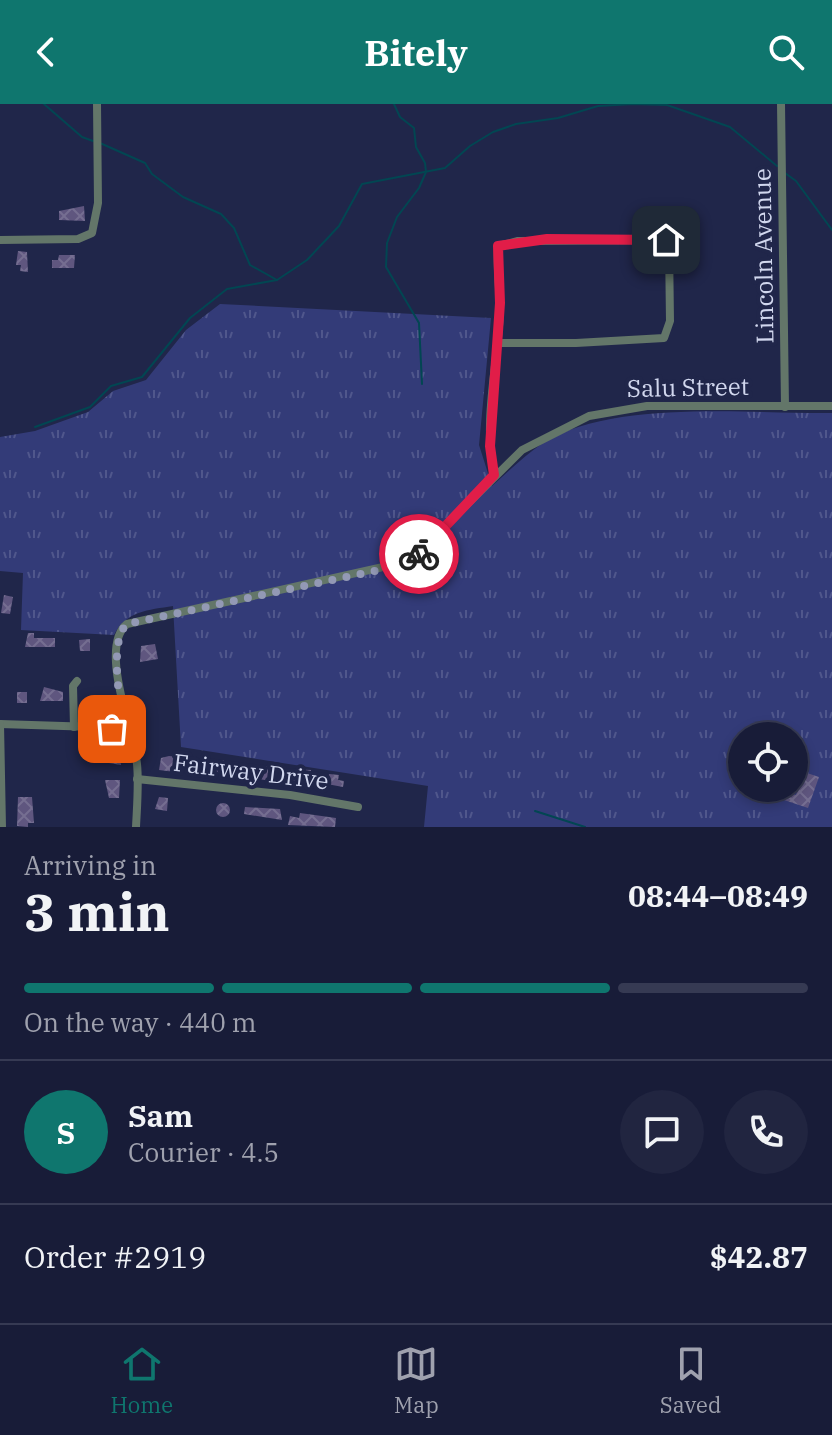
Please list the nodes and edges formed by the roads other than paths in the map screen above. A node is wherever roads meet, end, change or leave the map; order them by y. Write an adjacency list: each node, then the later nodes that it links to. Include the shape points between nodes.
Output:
1 (97, 104): 3 (street, via 94,229 78,239)
2 (781, 104): 6 (street, Lincoln Avenue)
3 (0, 240)
4 (497, 343): 4 (street, via 500,245 547,239 666,240 671,294 664,338); 7 (street, via 490,446)
5 (832, 406): 6 (street, Salu Street)
6 (785, 407): 7 (street, Salu Street, via 647,406 610,411 542,437)
7 (494, 475): 11 (street, Salu Street, via 418,555 402,565 127,624 118,649)
8 (77, 681): 10 (street)
9 (0, 724): 10 (street); 14 (street)
10 (74, 727): 11 (street)
11 (126, 728): 12 (street)
12 (137, 779): 13 (street, Fairway Drive); 15 (street)
13 (358, 807)
14 (2, 827)
15 (136, 827)

